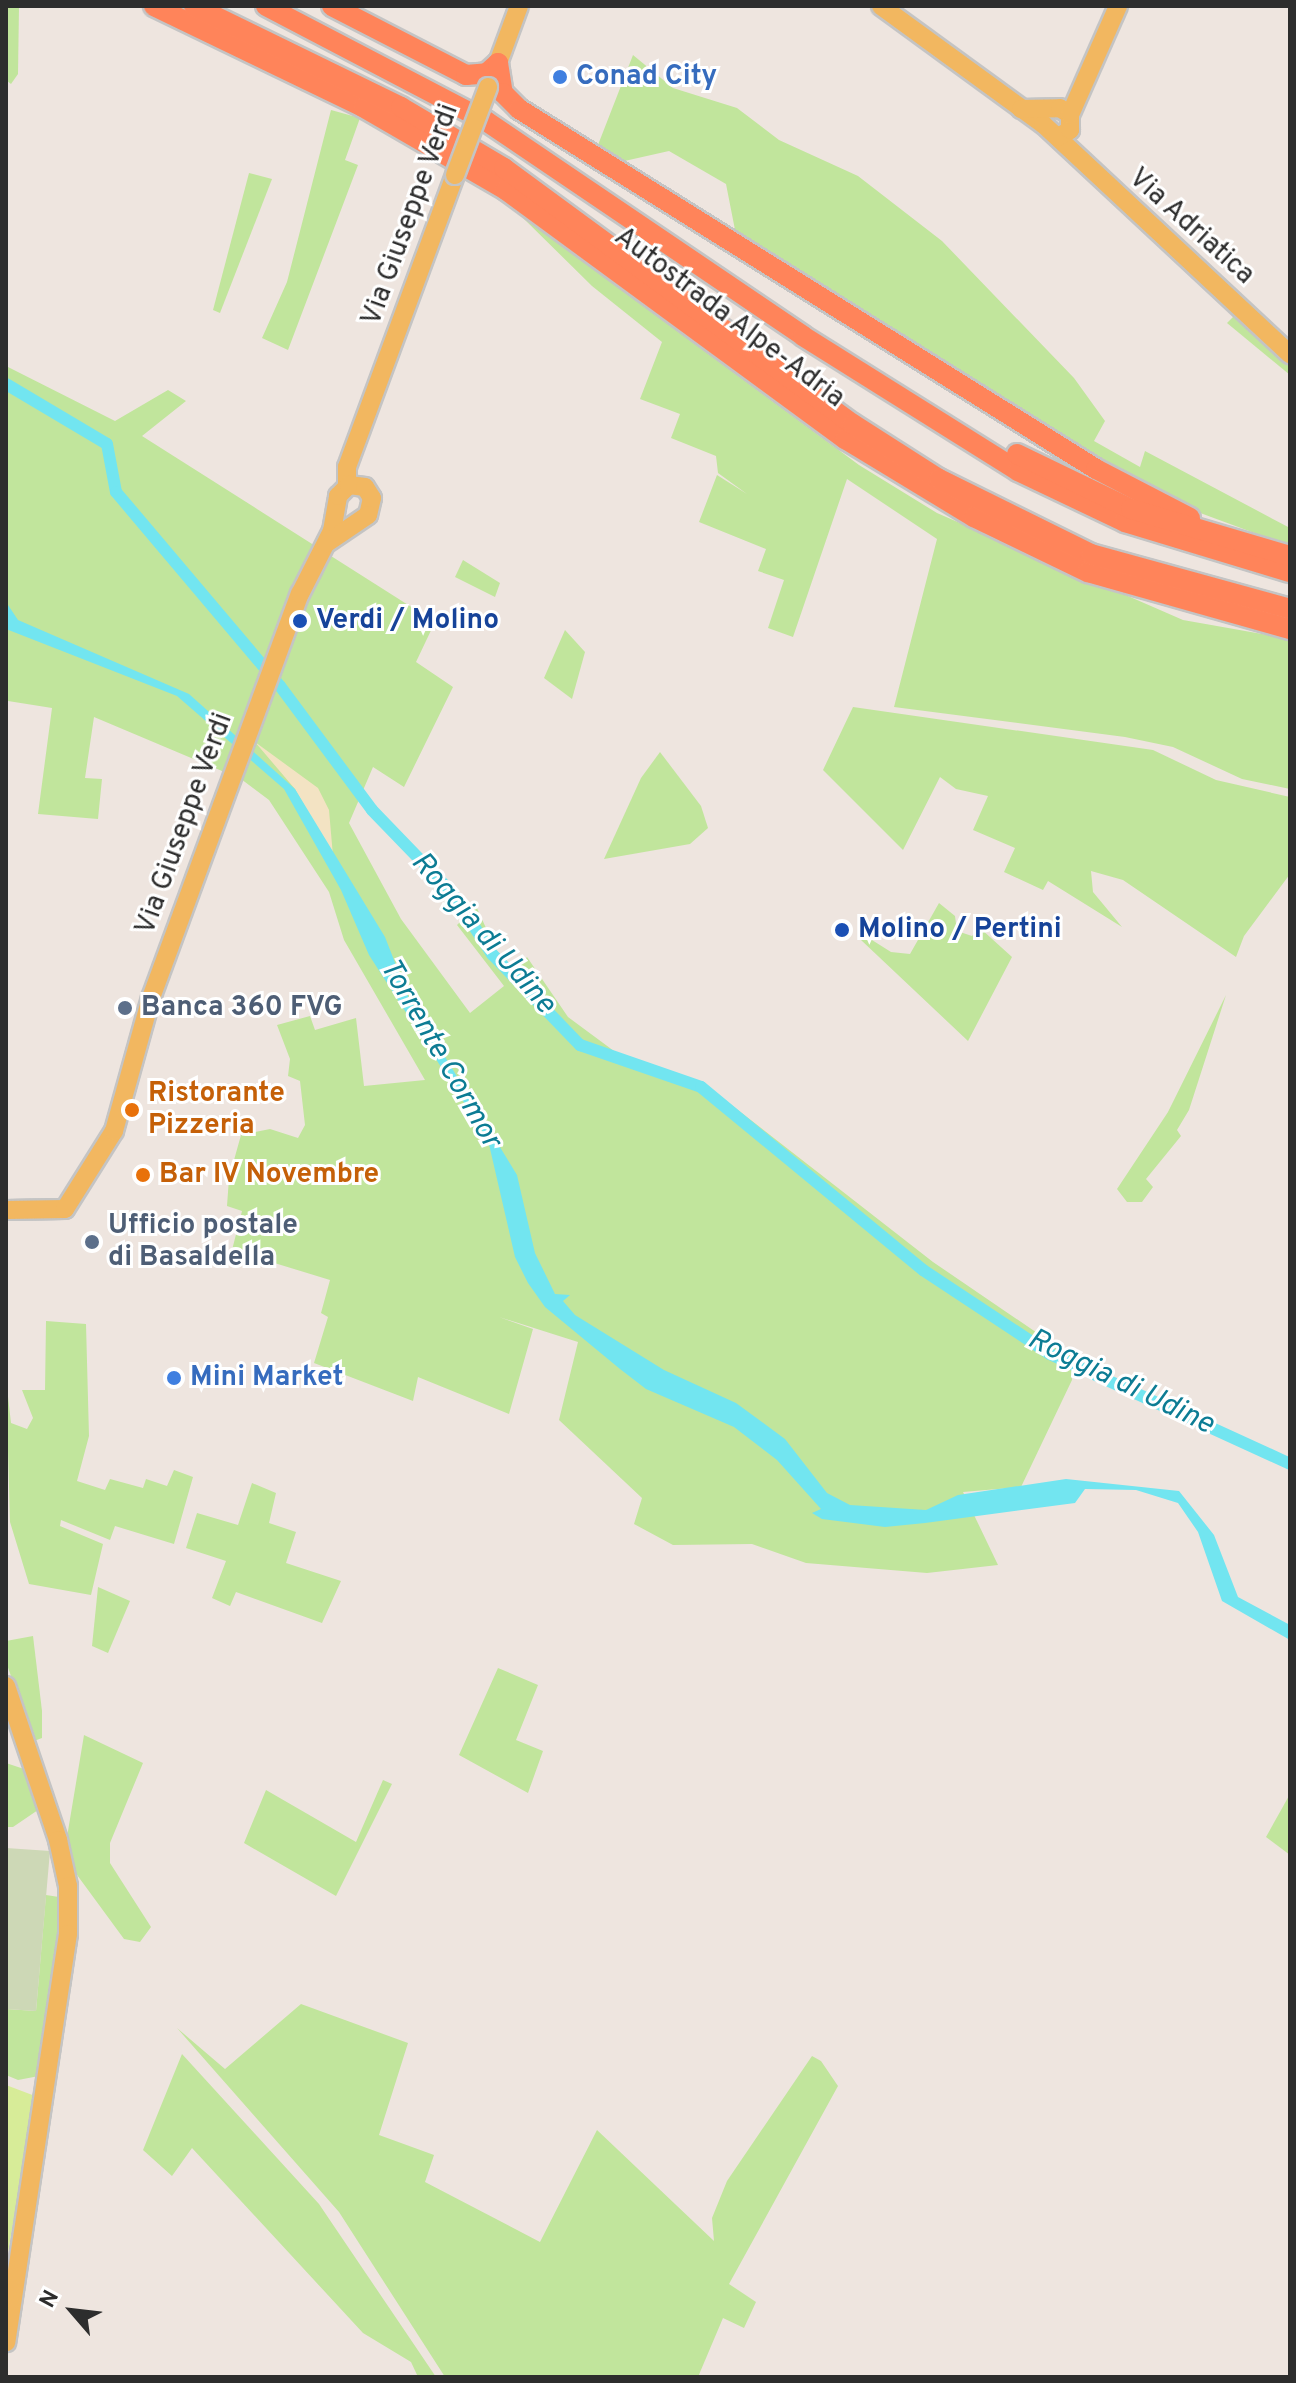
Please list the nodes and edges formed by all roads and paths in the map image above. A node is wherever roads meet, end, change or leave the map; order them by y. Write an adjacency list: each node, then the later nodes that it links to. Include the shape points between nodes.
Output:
1 (154, 6): 21 (highway, Autostrada Alpe-Adria, via 363,107 506,190 845,439 974,517 1088,572)
2 (194, 6): 20 (highway, Autostrada Alpe-Adria, via 387,100 504,168 853,424 939,479 1091,554)
3 (266, 6): 10 (highway)
4 (297, 6): 10 (highway)
5 (332, 6): 9 (highway, via 466,75 487,73)
6 (519, 6): 9 (main road, Via Giuseppe Verdi)
7 (881, 6): 11 (main road, Via Adriatica, via 1018,109)
8 (1118, 6): 11 (main road, via 1081,86)
9 (498, 63): 14 (main road, Via Giuseppe Verdi, bridge, via 356,445); 18 (highway, via 503,93 519,109 954,381 1176,512)
10 (465, 102): 18 (highway, via 618,190 813,328 1027,460 1196,533); 19 (highway, via 1018,471 1125,522)
11 (1058, 116): 12 (main road, Via Adriatica); 12 (main road, Via Adriatica, via 1058,137)
12 (1091, 174): 13 (main road, Via Adriatica)
13 (1290, 354)
14 (354, 486): 15 (main road, Via Giuseppe Verdi); 16 (main road, Via Giuseppe Verdi, via 373,504)
15 (337, 507): 16 (main road); 17 (main road, Via Giuseppe Verdi)
16 (355, 521): 17 (main road, Via Giuseppe Verdi)
17 (327, 543): 22 (main road, Via Giuseppe Verdi, via 267,682 147,1008 114,1131 71,1203 59,1211)
18 (1290, 555)
19 (1290, 572)
20 (1290, 609)
21 (1290, 629)
22 (6, 1210)
23 (6, 1686): 24 (main road, via 58,1840 68,1886 68,1934)
24 (6, 2342)

